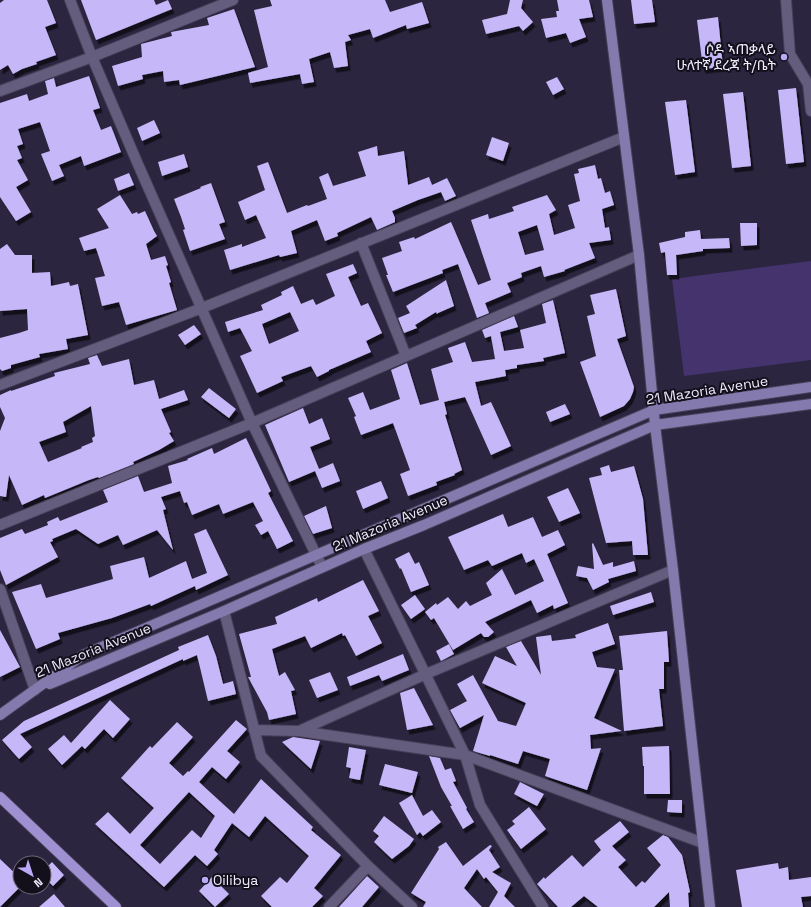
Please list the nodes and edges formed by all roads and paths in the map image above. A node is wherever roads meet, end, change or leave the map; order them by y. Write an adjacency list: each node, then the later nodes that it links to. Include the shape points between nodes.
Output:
1 (70, 0): 5 (street)
2 (233, 0): 5 (street)
3 (607, 0): 8 (main road)
4 (786, 0): 7 (street, via 790,54 808,84)
5 (92, 57): 6 (street); 11 (street)
6 (0, 91)
7 (811, 111)
8 (624, 137): 9 (street); 10 (main road)
9 (361, 243): 11 (street); 12 (street)
10 (639, 254): 12 (street); 16 (main road)
11 (202, 308): 13 (street); 17 (street)
12 (406, 356): 17 (street)
13 (0, 385)
14 (811, 388): 16 (main road, 21 Mazoria Avenue)
15 (811, 404): 18 (main road, 21 Mazoria Avenue)
16 (654, 410): 18 (main road); 21 (main road, 21 Mazoria Avenue)
17 (252, 423): 19 (street); 21 (street)
18 (655, 425): 20 (main road, 21 Mazoria Avenue); 23 (main road)
19 (0, 525)
20 (364, 549): 22 (main road, 21 Mazoria Avenue); 26 (street)
21 (316, 554): 22 (street); 27 (main road, 21 Mazoria Avenue, via 83,655)
22 (322, 567): 25 (main road, 21 Mazoria Avenue)
23 (673, 570): 26 (street); 33 (main road)
24 (0, 589): 27 (street)
25 (224, 611): 27 (main road, 21 Mazoria Avenue); 29 (street)
26 (426, 674): 30 (street); 31 (street)
27 (35, 690): 28 (main road)
28 (0, 714)
29 (254, 730): 30 (street); 34 (street, via 261,756)
30 (299, 731): 31 (street)
31 (465, 754): 33 (street); 38 (street, via 480,805)
32 (0, 797): 35 (main road)
33 (703, 843): 39 (main road)
34 (368, 866): 36 (street); 37 (street)
35 (116, 907)
36 (329, 907)
37 (412, 907)
38 (543, 907)
39 (710, 907)

